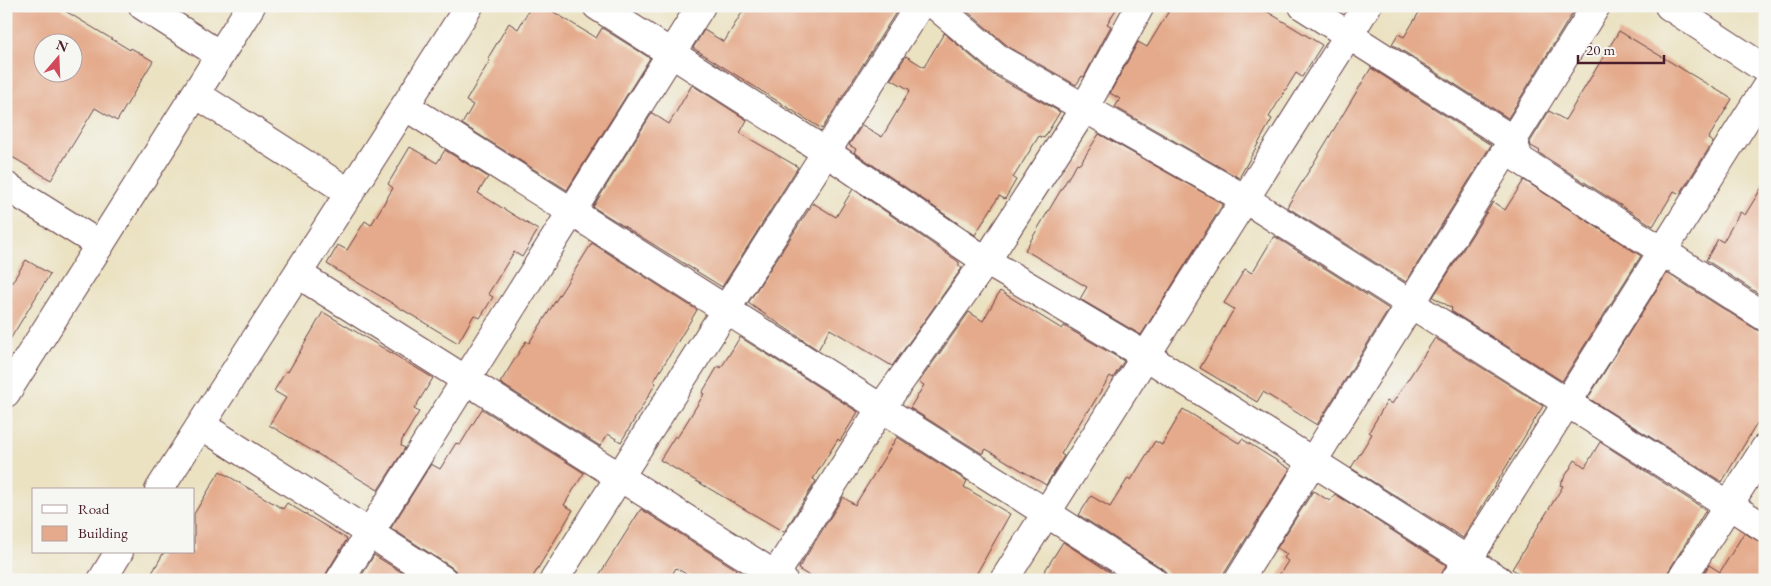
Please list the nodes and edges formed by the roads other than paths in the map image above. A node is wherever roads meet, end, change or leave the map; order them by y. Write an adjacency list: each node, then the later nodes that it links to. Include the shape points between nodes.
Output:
1 (143, 6): 15 (street)
2 (251, 6): 15 (street)
3 (469, 6): 19 (street)
4 (597, 6): 14 (street)
5 (701, 6): 14 (street)
6 (919, 6): 22 (street)
7 (936, 6): 20 (street, via 1000,60)
8 (1140, 6): 20 (street)
9 (1303, 6): 13 (street)
10 (1367, 6): 13 (street)
11 (1596, 6): 21 (street)
12 (1669, 6): 16 (street)
13 (1349, 35): 21 (street); 25 (street)
14 (671, 54): 22 (street); 26 (street)
15 (220, 55): 18 (street)
16 (1765, 69)
17 (1765, 89): 28 (street)
18 (196, 94): 24 (street); 27 (street)
19 (405, 106): 24 (street); 26 (street)
20 (1084, 109): 25 (street); 29 (street)
21 (1513, 140): 28 (street, via 1519,159); 31 (street)
22 (826, 152): 29 (street); 32 (street)
23 (6, 186): 27 (street)
24 (350, 193): 30 (street)
25 (1245, 199): 31 (street); 34 (street)
26 (572, 212): 32 (street); 35 (street)
27 (100, 246): 36 (street)
28 (1664, 251): 33 (street); 37 (street)
29 (986, 261): 34 (street); 38 (street)
30 (298, 274): 35 (street); 39 (street)
31 (1411, 304): 37 (street); 41 (street)
32 (726, 310): 38 (street); 42 (street)
33 (1765, 317)
34 (1146, 356): 41 (street); 45 (street)
35 (466, 380): 42 (street); 47 (street)
36 (6, 393)
37 (1566, 402): 44 (street); 49 (street)
38 (881, 408): 45 (street); 50 (street)
39 (201, 425): 43 (street); 47 (street)
40 (1765, 448): 44 (street)
41 (1313, 462): 49 (street); 57 (street)
42 (620, 476): 50 (street); 54 (street)
43 (161, 488)
44 (1728, 505): 46 (street); 59 (street)
45 (1046, 513): 55 (street); 56 (street)
46 (1765, 528)
47 (369, 532): 52 (street); 53 (street)
48 (118, 554): 51 (street)
49 (1461, 570): 58 (street)
50 (777, 578)
51 (102, 580)
52 (340, 580)
53 (443, 580)
54 (554, 580)
55 (1004, 580)
56 (1152, 580)
57 (1239, 580)
58 (1499, 580)
59 (1681, 580)

